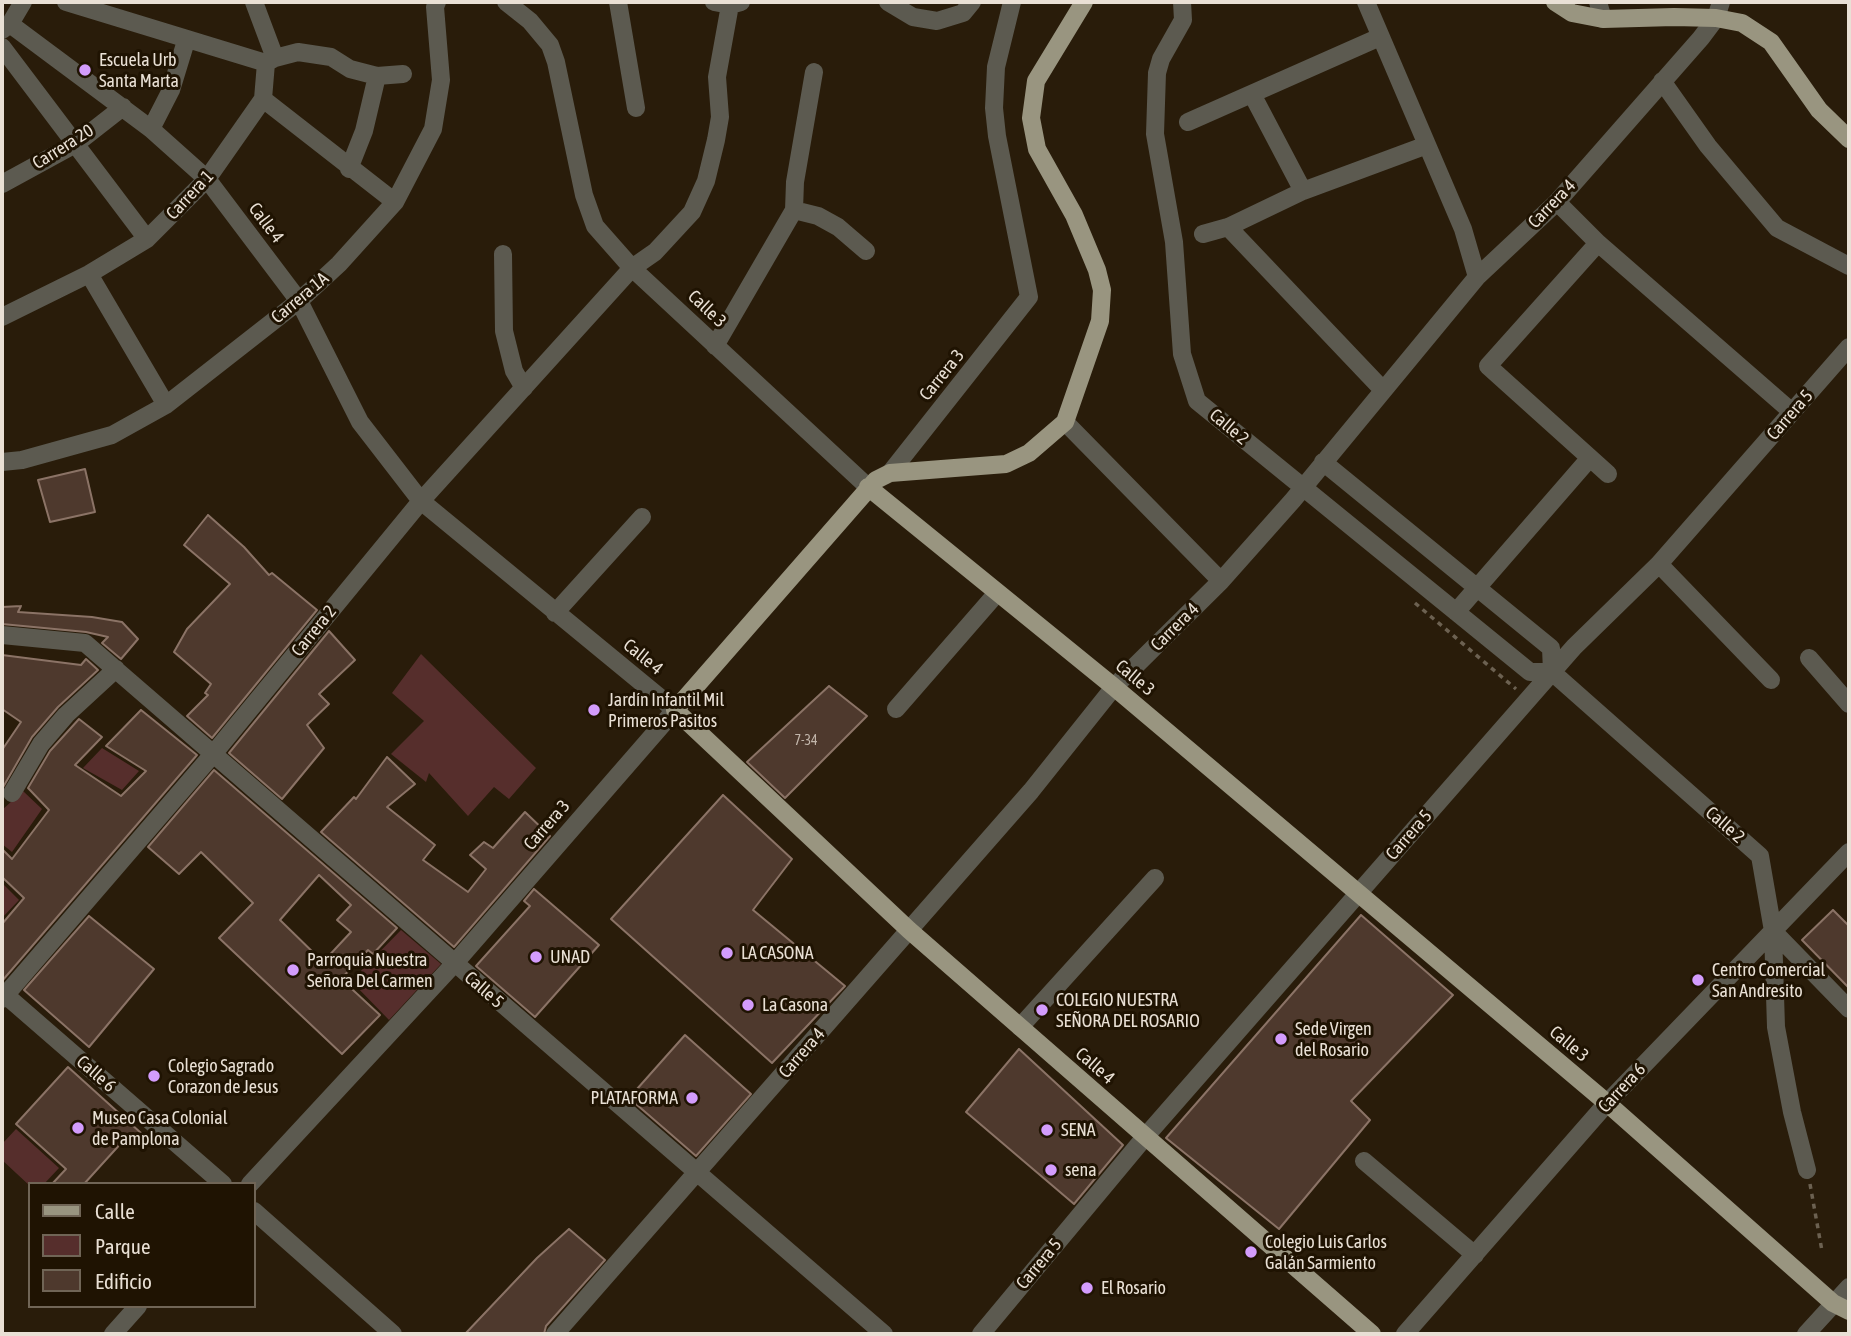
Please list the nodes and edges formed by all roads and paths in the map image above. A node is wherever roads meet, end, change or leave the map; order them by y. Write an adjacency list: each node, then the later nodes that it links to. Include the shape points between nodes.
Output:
1 (23, 2): 17 (street)
2 (66, 2): 19 (street)
3 (254, 2): 21 (street)
4 (438, 2): 39 (street, Carrera 1A, via 441,80 433,129)
5 (506, 2): 49 (street, Calle 3, via 550,45 595,226)
6 (618, 2): 29 (street)
7 (888, 2): 8 (street, via 912,17 937,21 963,13)
8 (972, 2)
9 (1012, 2): 64 (street, Carrera 3, via 996,67 994,108 1030,290 1026,304)
10 (1084, 2): 60 (main road, via 1036,80 1031,118 1037,149 1074,215 1102,289 1100,321)
11 (1182, 2): 67 (street, Calle 2, via 1183,20 1157,73 1155,134 1174,242 1182,354 1197,401)
12 (1366, 2): 18 (street)
13 (1555, 2): 15 (main road, via 1572,13)
14 (728, 3): 49 (street, Carrera 2, via 717,77 720,117 706,181 692,212 655,252)
15 (1600, 10): 16 (main road)
16 (1718, 10): 25 (street, Carrera 4); 32 (main road, via 1771,42 1819,110)
17 (6, 27): 28 (street, Calle 4)
18 (1380, 37): 26 (street); 34 (street)
19 (186, 41): 21 (street); 31 (street, via 171,90)
20 (2, 47): 33 (street)
21 (270, 60): 24 (street, via 298,52 331,57 350,69); 27 (street)
22 (814, 72): 41 (street, via 794,182)
23 (403, 74): 24 (street)
24 (377, 76): 35 (street)
25 (1662, 81): 40 (street, Carrera 4); 48 (street, via 1777,228)
26 (1253, 96): 30 (street); 38 (street)
27 (263, 99): 35 (street); 36 (street, Carrera 1)
28 (123, 107): 31 (street, Calle 4); 33 (street, Carrera 20)
29 (636, 108)
30 (1188, 122)
31 (151, 129): 36 (street, Calle 4)
32 (1849, 139)
33 (76, 143): 37 (street, Carrera 20); 44 (street)
34 (1427, 145): 38 (street); 51 (street, via 1463,229)
35 (349, 169): 39 (street)
36 (207, 179): 44 (street, Carrera 1); 52 (street, Calle 4)
37 (2, 184)
38 (1303, 191): 42 (street)
39 (395, 202): 52 (street, Carrera 1A)
40 (1557, 202): 45 (street); 51 (street, Carrera 4)
41 (794, 210): 46 (street, via 838,227); 54 (street)
42 (1228, 227): 43 (street); 57 (street)
43 (1203, 234)
44 (147, 239): 50 (street, Carrera 1)
45 (1598, 243): 59 (street); 61 (street, via 1488,366)
46 (866, 251)
47 (503, 254): 56 (street, via 504,331 514,371)
48 (1849, 266)
49 (632, 268): 54 (street, Calle 3); 56 (street, Carrera 2)
50 (89, 275): 53 (street, Carrera 1); 58 (street)
51 (1477, 277): 57 (street, Carrera 4)
52 (299, 301): 58 (street, Carrera 1A); 68 (street, Calle 4, via 360,422)
53 (2, 317)
54 (715, 346): 66 (street, Calle 3)
55 (1849, 347): 59 (street, Carrera 5)
56 (524, 387): 68 (street, Carrera 2)
57 (1382, 389): 63 (street, Carrera 4)
58 (166, 405): 62 (street, Carrera 1A, via 112,435)
59 (1792, 412): 70 (street, Carrera 5)
60 (1065, 422): 64 (main road, via 1029,453 1006,464); 71 (street)
61 (1590, 459): 65 (street); 72 (street)
62 (2, 462)
63 (1323, 462): 67 (street, Carrera 4); 72 (street)
64 (890, 473): 66 (main road, Carrera 3)
65 (1608, 474)
66 (868, 488): 73 (main road, Calle 3); 83 (main road, Carrera 3)
67 (1302, 488): 71 (street, Carrera 4); 74 (street, Calle 2)
68 (422, 501): 75 (street, Calle 4); 85 (street, Carrera 2)
69 (642, 517): 75 (street)
70 (1658, 564): 79 (street, Carrera 5); 80 (street)
71 (1221, 581): 81 (street, Carrera 4)
72 (1476, 587): 74 (street); 79 (street, via 1551,648)
73 (997, 593): 81 (main road, Calle 3); 84 (street)
74 (1456, 612): 79 (street, Calle 2, via 1530,671)
75 (555, 613): 83 (street, Calle 4)
76 (2, 635): 78 (street, Calle 5, via 85,643)
77 (1809, 658): 82 (street)
78 (116, 669): 85 (street, Calle 5); 86 (street, via 41,744)
79 (1552, 672): 89 (street, Carrera 5); 91 (street, Calle 2, via 1760,856)
80 (1771, 680)
81 (1114, 687): 89 (main road, Calle 3); 90 (street, Carrera 4, via 1031,791)
82 (1849, 704)
83 (675, 709): 90 (main road, Calle 4); 92 (street, Carrera 3)
84 (896, 709)
85 (214, 753): 92 (street, Calle 5); 93 (street, Carrera 2)
86 (12, 793)
87 (1849, 852): 91 (street, Carrera 6)
88 (1155, 878): 95 (street)
89 (1356, 895): 96 (main road, Calle 3); 97 (street, Carrera 5)
90 (909, 930): 95 (main road, Calle 4); 100 (street, Carrera 4)
91 (1773, 931): 94 (street); 96 (street, Carrera 6); 99 (street, Calle 2, via 1776,1027)
92 (454, 964): 100 (street, Calle 5); 102 (street, Carrera 3)
93 (3, 996): 101 (street, Calle 6)
94 (1849, 1009)
95 (1020, 1027): 97 (main road, Calle 4)
96 (1607, 1103): 105 (street, Carrera 6); 107 (main road, Calle 3)
97 (1144, 1137): 113 (street, Carrera 5); 114 (main road, Calle 4)
98 (1364, 1161): 105 (street)
99 (1807, 1170): 104 (path)
100 (697, 1174): 111 (street, Carrera 4); 112 (street, Calle 5)
101 (221, 1182)
102 (252, 1182)
103 (256, 1213): 110 (street)
104 (1822, 1251)
105 (1475, 1255): 115 (street, Carrera 6)
106 (1849, 1287): 107 (street)
107 (1841, 1307): 116 (street)
108 (136, 1308): 109 (street)
109 (113, 1334)
110 (393, 1334)
111 (555, 1334)
112 (884, 1334)
113 (981, 1334)
114 (1372, 1334)
115 (1405, 1334)
116 (1806, 1334)

